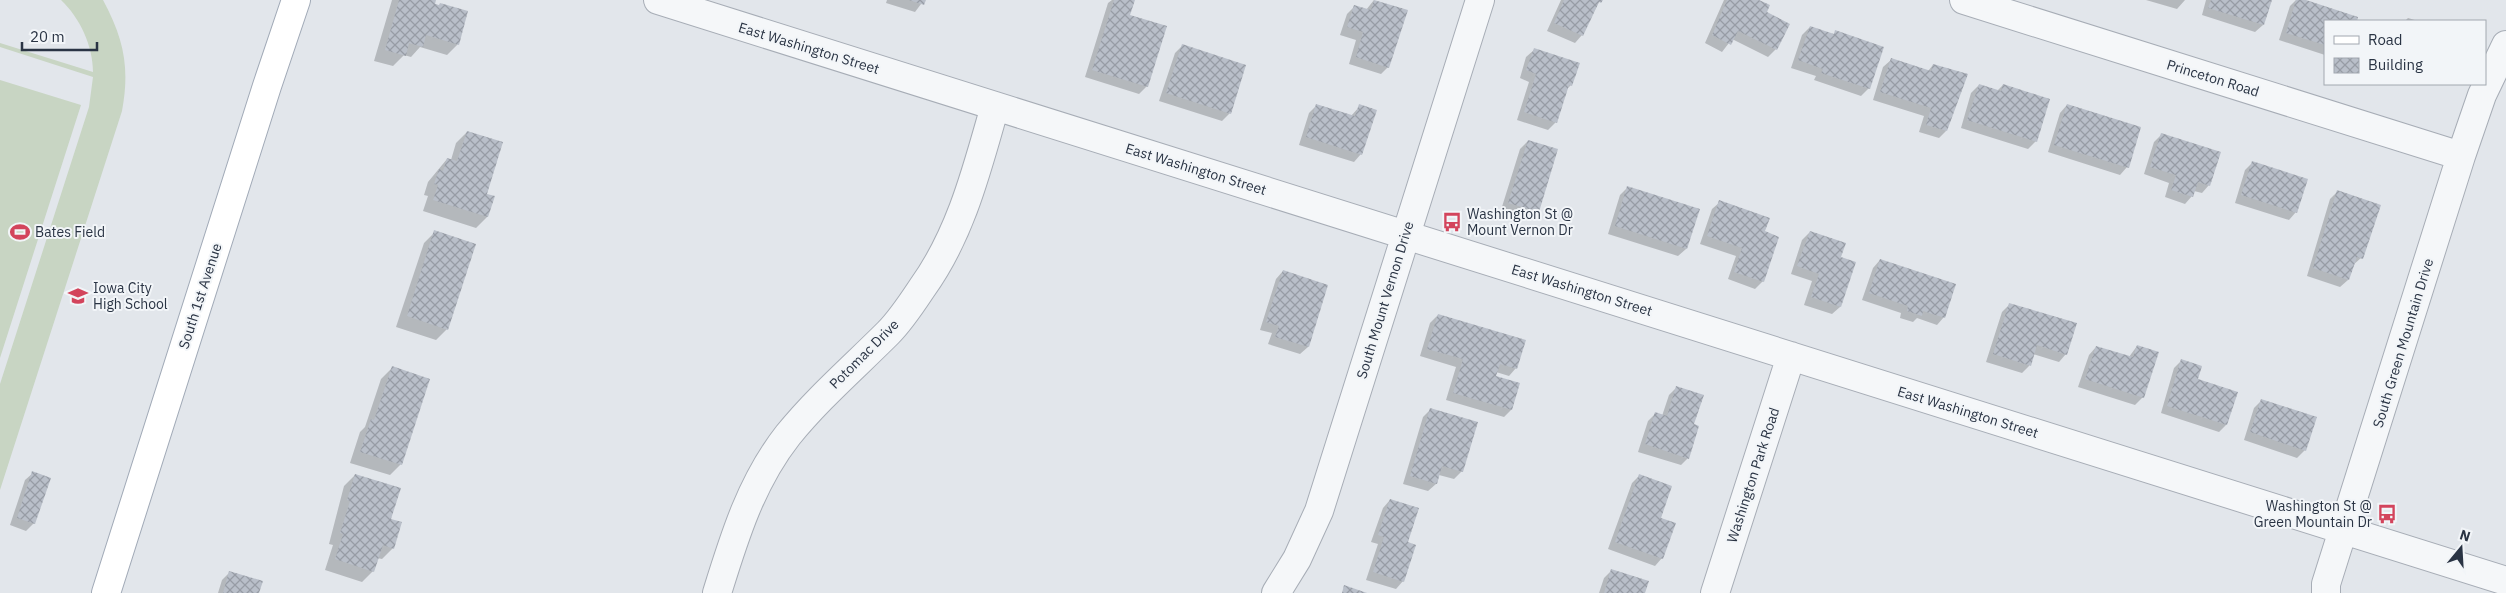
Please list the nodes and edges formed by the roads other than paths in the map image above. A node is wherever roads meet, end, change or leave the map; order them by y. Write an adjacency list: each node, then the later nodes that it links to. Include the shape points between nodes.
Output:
1 (296, 0): 12 (main road, South 1st Avenue)
2 (658, 0): 6 (street, East Washington Street)
3 (1480, 0): 8 (street, South Mount Vernon Drive)
4 (1964, 0): 7 (street, Princeton Road)
5 (2506, 45): 7 (street, South Green Mountain Drive, via 2482,95)
6 (995, 106): 8 (street, East Washington Street); 13 (street, Potomac Drive, via 968,198 952,237 924,286 890,331 820,398 787,437 759,481 742,516)
7 (2461, 156): 10 (street, South Green Mountain Drive)
8 (1406, 235): 9 (street, East Washington Street); 14 (street, South Mount Vernon Drive, via 1319,511 1297,560)
9 (1791, 356): 10 (street, East Washington Street); 15 (street, Washington Park Road)
10 (2344, 529): 11 (street, East Washington Street); 16 (street, South Green Mountain Drive)
11 (2506, 581)
12 (106, 593)
13 (717, 593)
14 (1276, 593)
15 (1715, 593)
16 (2326, 593)

